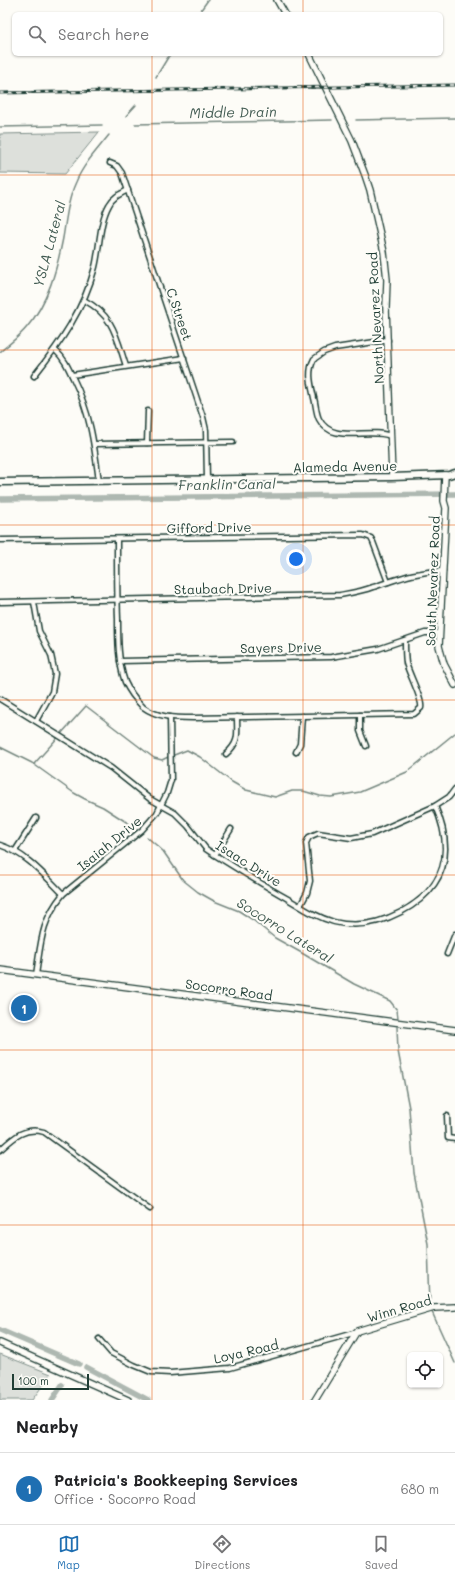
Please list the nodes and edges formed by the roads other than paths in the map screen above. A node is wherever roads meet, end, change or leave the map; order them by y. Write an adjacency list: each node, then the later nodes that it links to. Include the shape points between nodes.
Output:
1 (277, 0): 2 (street)
2 (284, 12)
3 (310, 56): 7 (street, North Nevarez Road, via 352,141 370,190 386,264)
4 (110, 163): 5 (street, C Street, via 120,169)
5 (128, 190): 6 (street, via 115,197 106,210 95,267); 9 (street, C Street)
6 (84, 300): 8 (street); 10 (street, via 96,307 110,323)
7 (388, 340): 14 (street, North Nevarez Road); 14 (street, via 329,350 314,359 309,374 318,417 329,430 340,434 381,433)
8 (55, 350): 11 (street, via 63,358); 12 (street)
9 (184, 358): 10 (street); 15 (street, C Street, via 204,417)
10 (126, 366): 11 (street)
11 (72, 375): 18 (street, via 86,406)
12 (34, 376)
13 (148, 412): 17 (street)
14 (390, 436): 19 (street, North Nevarez Road)
15 (206, 442): 16 (street); 17 (street); 21 (street, C Street)
16 (233, 442)
17 (148, 443): 18 (street)
18 (94, 444): 22 (street)
19 (392, 477): 20 (main road, Alameda Avenue); 21 (main road, Alameda Avenue)
20 (450, 477): 26 (street, South Nevarez Road, via 444,499 446,508)
21 (207, 480): 22 (main road, Alameda Avenue)
22 (99, 481): 23 (main road, Alameda Avenue)
23 (0, 482)
24 (117, 539): 25 (street, Gifford Drive); 27 (street, Gifford Drive, via 363,535 374,542); 28 (street)
25 (0, 540)
26 (443, 571): 27 (street, Staubach Drive, via 421,572); 31 (street, South Nevarez Road)
27 (388, 582): 28 (street, Staubach Drive, via 340,595)
28 (117, 600): 30 (street, Staubach Drive); 33 (street)
29 (0, 602): 30 (street, Staubach Drive)
30 (34, 602): 40 (street, via 39,631 55,674 52,692)
31 (439, 633): 32 (street, Sayers Drive, via 425,633); 34 (street, South Nevarez Road, via 442,658)
32 (404, 641): 33 (street, Sayers Drive, via 378,649 331,657); 36 (street, via 406,663 422,701 421,708 409,715)
33 (120, 661): 38 (street, via 127,687 138,701 153,712)
34 (455, 685)
35 (0, 699): 40 (street, Isaac Drive)
36 (360, 715): 37 (street); 41 (street, via 360,731)
37 (302, 716): 39 (street); 42 (street, via 300,744)
38 (170, 717): 39 (street); 45 (street, Isaiah Drive, via 171,780)
39 (237, 717): 43 (street, via 236,744)
40 (36, 721): 45 (street, Isaac Drive)
41 (366, 746)
42 (296, 752)
43 (226, 754)
44 (455, 789): 46 (street, via 449,797)
45 (162, 805): 51 (street, Isaac Drive, via 181,818 206,849); 52 (street, Isaiah Drive, via 150,823)
46 (435, 806): 53 (street, via 369,835 351,838 313,834 306,843 310,881); 53 (street, Isaac Drive, via 445,829 447,848 444,866 434,886 412,906 381,921 342,924 318,917)
47 (36, 818): 50 (street)
48 (231, 829): 51 (street)
49 (0, 845): 50 (street)
50 (15, 851): 52 (street, via 30,861)
51 (215, 855): 53 (street, Isaac Drive)
52 (63, 894): 57 (street, Isaiah Drive, via 50,911 43,930)
53 (300, 906)
54 (455, 934): 55 (street)
55 (447, 954)
56 (0, 970): 57 (street, Socorro Road)
57 (36, 975): 58 (street, Socorro Road)
58 (455, 1030)
59 (447, 1116): 60 (street, via 448,1138)
60 (455, 1139)
61 (0, 1150): 62 (street, via 21,1133 36,1130 44,1132)
62 (150, 1209)
63 (455, 1307): 64 (street, Winn Road, via 434,1308)
64 (357, 1331): 65 (street, Loya Road, via 230,1368 170,1373 151,1372 134,1366 111,1353); 68 (street, Winn Road)
65 (99, 1339)
66 (0, 1343): 67 (street)
67 (128, 1400)
68 (315, 1400)

